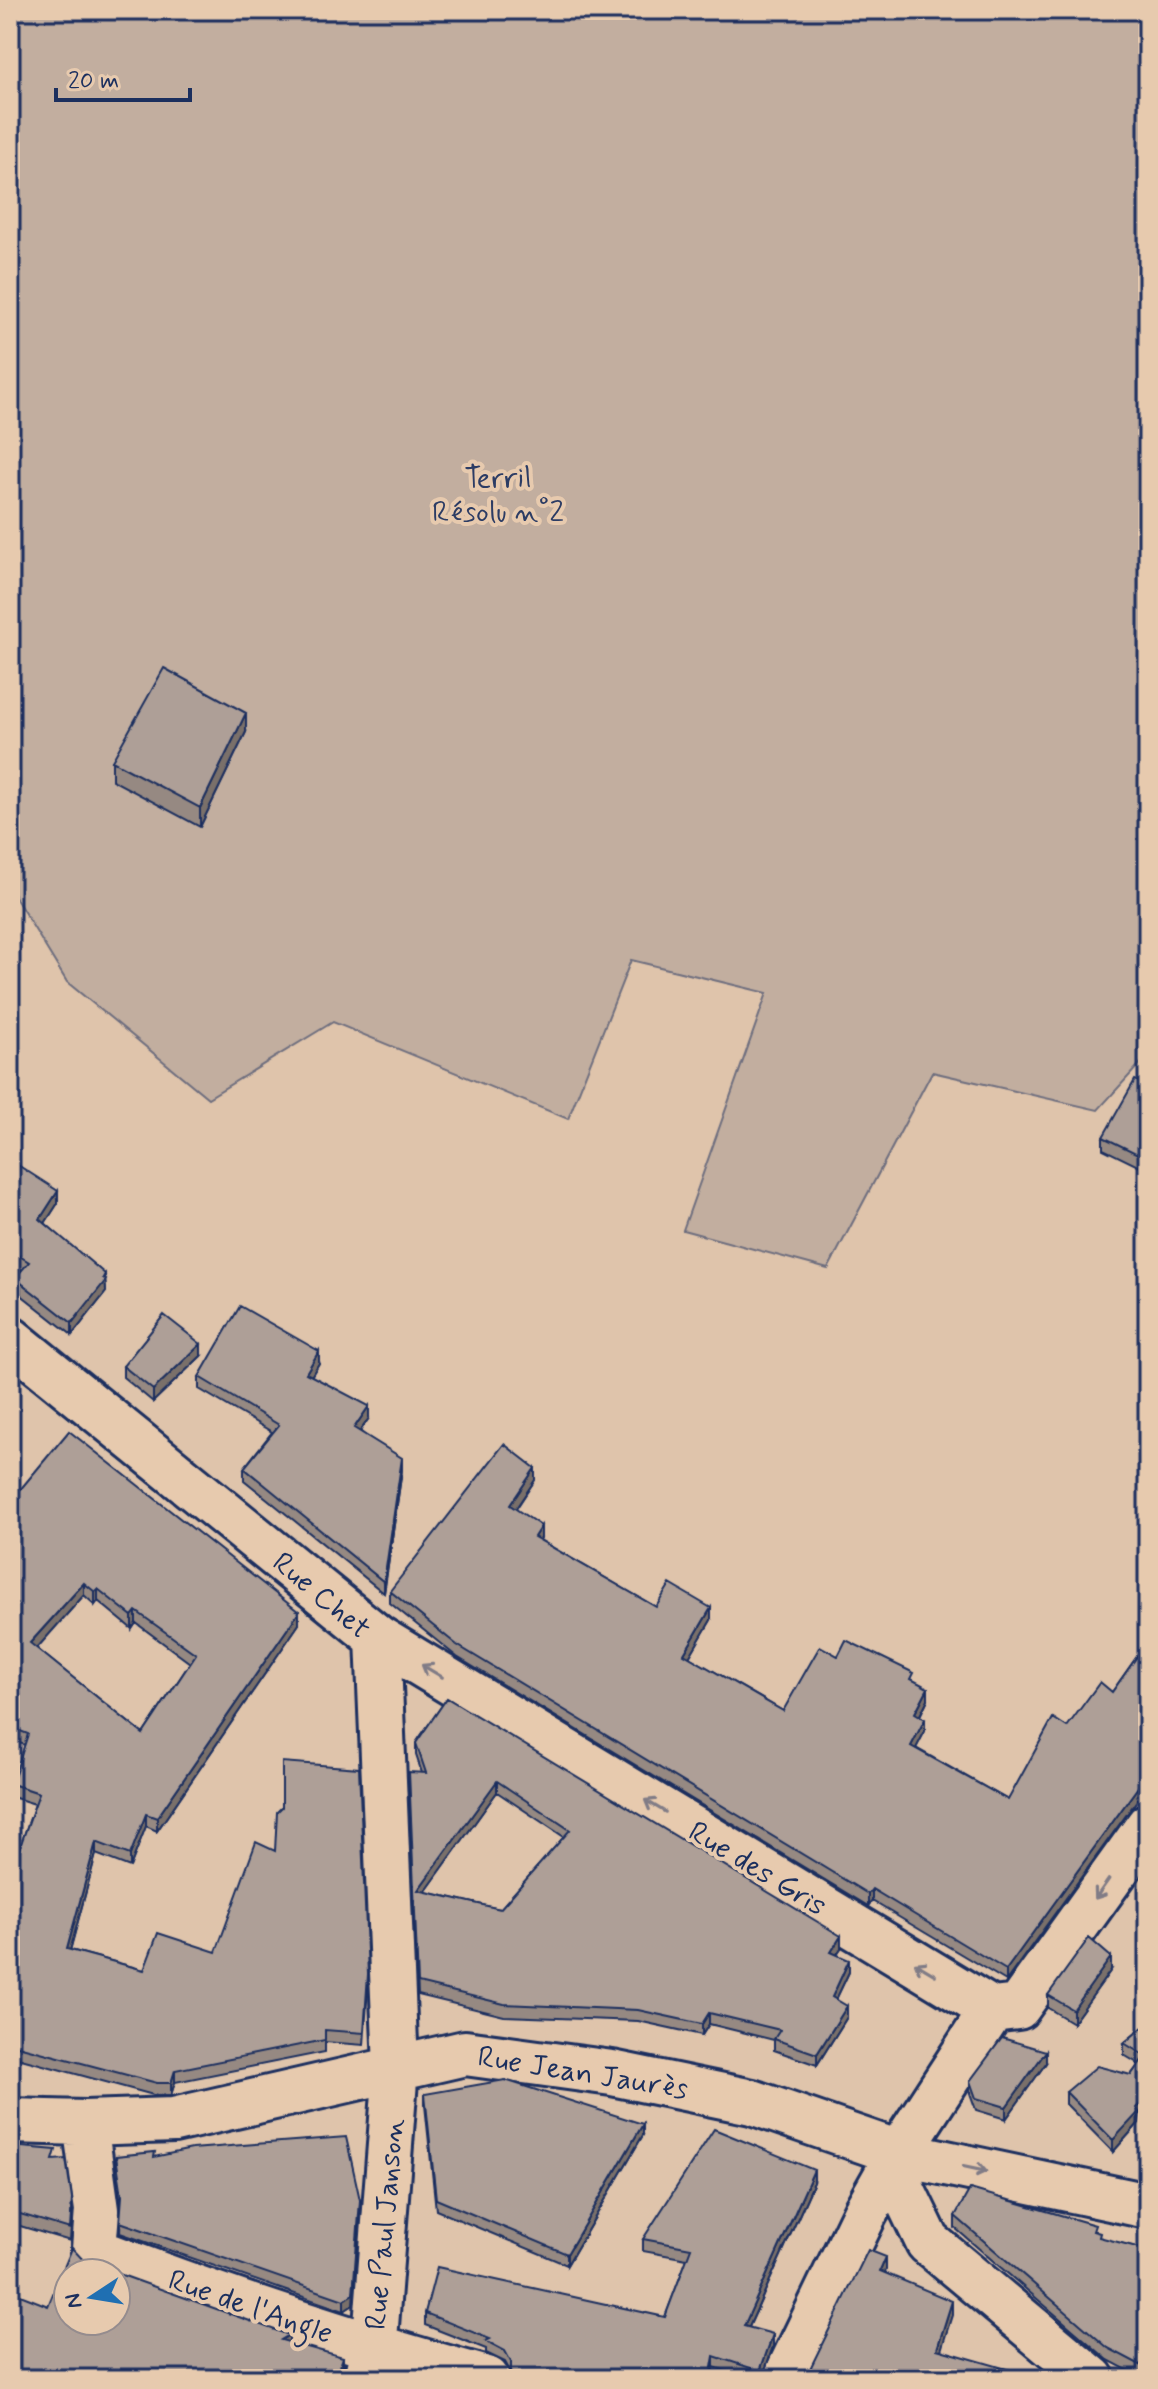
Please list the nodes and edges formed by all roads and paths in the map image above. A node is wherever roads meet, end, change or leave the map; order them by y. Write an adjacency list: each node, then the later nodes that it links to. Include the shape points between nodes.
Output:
1 (10, 1339): 2 (street, Rue Chet)
2 (378, 1638): 4 (street, Rue des Gris, one-way to 2); 5 (street, Rue Chet)
3 (1148, 1826): 4 (street, one-way to 4, via 1018,2007)
4 (992, 2010): 8 (street)
5 (396, 2067): 7 (street, Rue Jean Jaurès, via 174,2120); 8 (street, Rue Jean Jaurès, via 465,2053 612,2073 752,2102); 10 (street, Rue Paul Janson)
6 (10, 2121): 7 (street, Rue Jean Jaurès)
7 (85, 2123): 10 (street, Rue de l'Angle, via 97,2210 94,2250)
8 (899, 2153): 9 (street, Rue Jean Jaurès, one-way to 9); 12 (street); 13 (street, via 902,2188 928,2242)
9 (1148, 2206)
10 (370, 2364): 11 (street, Rue de l'Angle)
11 (487, 2379)
12 (785, 2379)
13 (1092, 2379)

